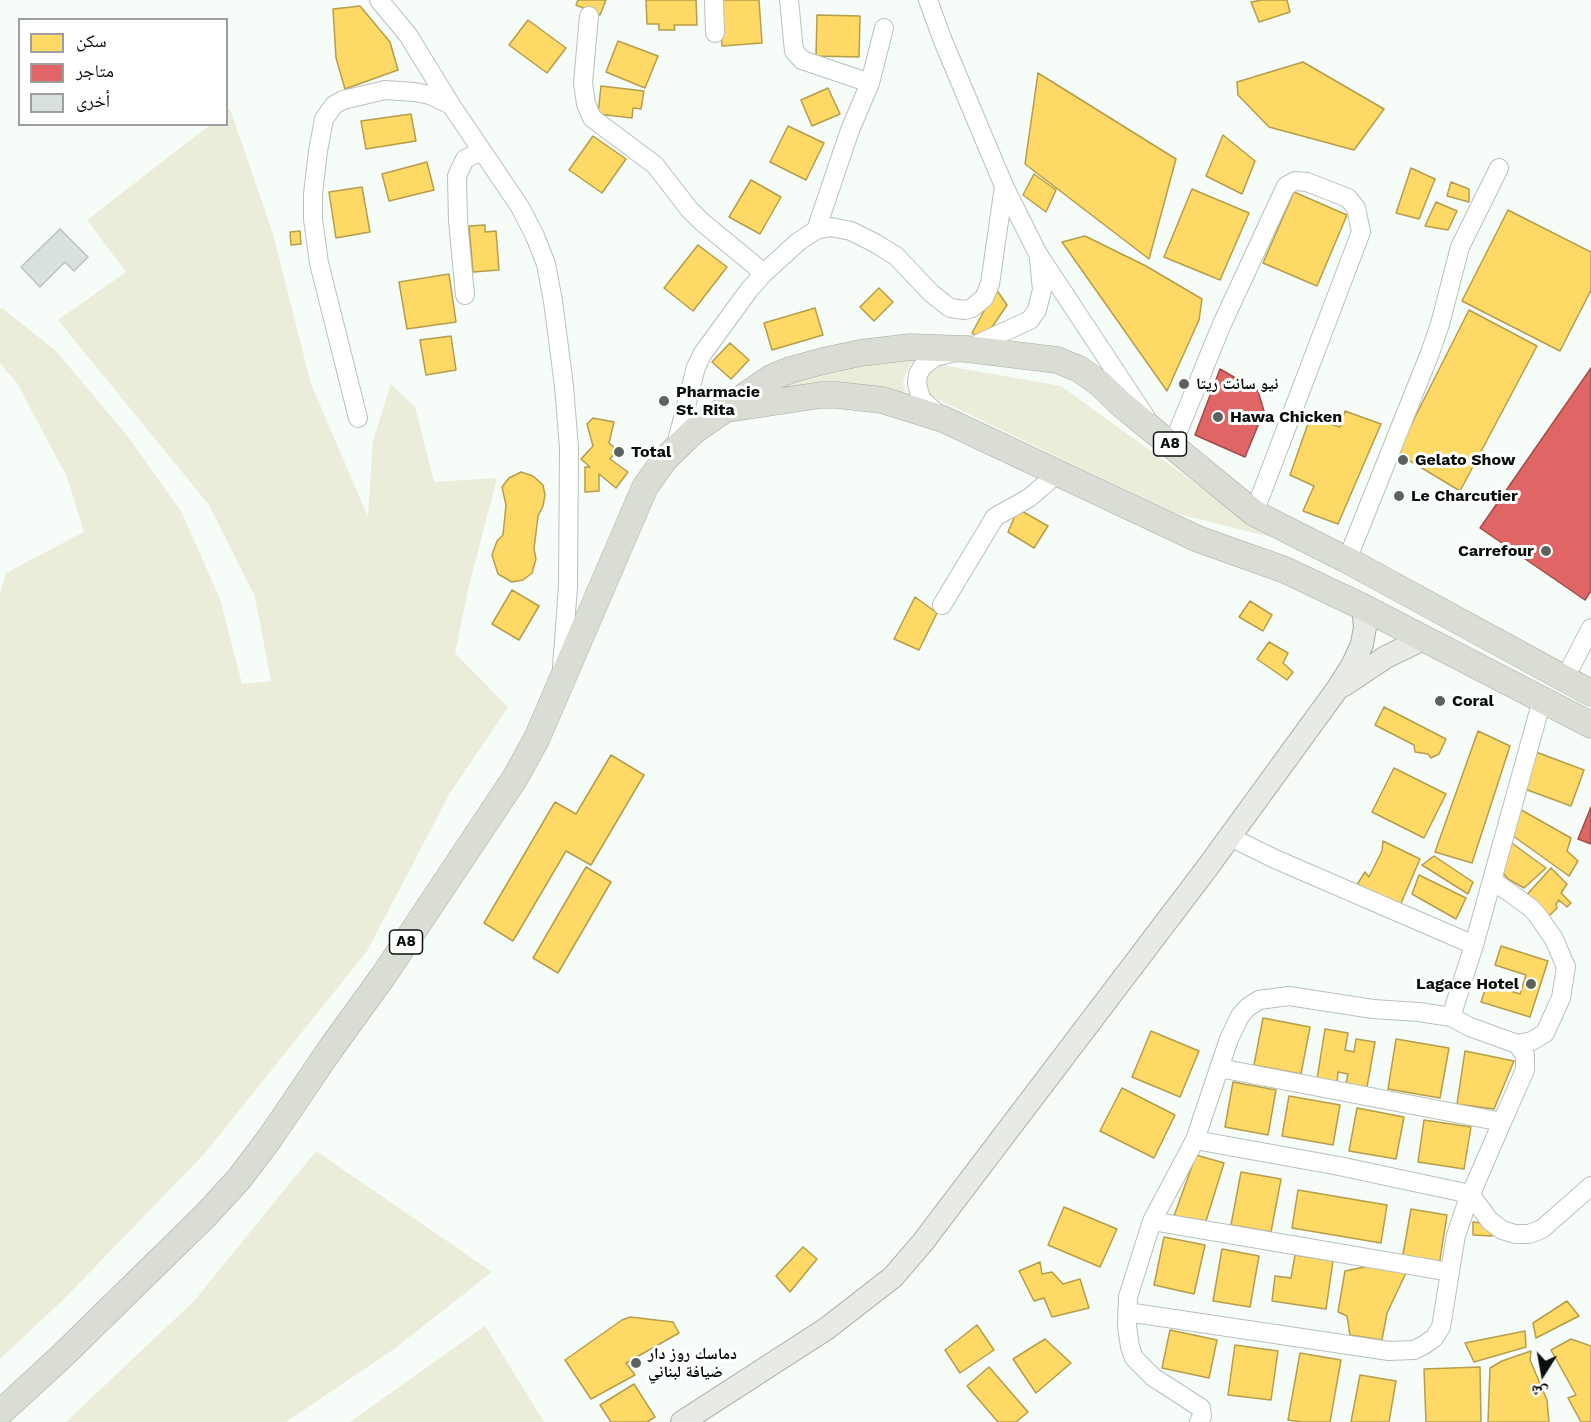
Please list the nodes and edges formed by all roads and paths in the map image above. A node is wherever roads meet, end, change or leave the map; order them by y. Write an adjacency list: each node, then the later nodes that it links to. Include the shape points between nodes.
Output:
1 (379, 0): 9 (street, via 408,35)
2 (714, 0): 7 (street)
3 (789, 0): 8 (street, via 794,51 802,60)
4 (928, 0): 12 (street)
5 (589, 15): 15 (street, via 584,83 592,118 655,165 702,222)
6 (884, 28): 8 (street)
7 (715, 33)
8 (870, 83): 13 (street)
9 (451, 105): 10 (street); 19 (street, via 429,95 385,90 343,100 324,119 315,172 313,219 319,263)
10 (482, 151): 16 (street, via 465,159 457,176); 31 (street, via 535,236 546,264 553,301 564,386 570,493)
11 (1498, 168): 25 (street, via 1460,247 1430,353)
12 (1004, 186): 13 (street, via 990,284 984,298 965,310 950,308 896,256 875,243 851,231 831,227); 14 (street)
13 (816, 231): 15 (street)
14 (1038, 254): 17 (street, via 1042,290 1030,320); 21 (street)
15 (764, 273): 22 (street, via 700,360)
16 (465, 295)
17 (967, 350): 18 (highway, A8, via 910,347 823,361 771,378); 20 (street, via 935,357 918,374 916,384 922,400); 21 (highway, A8, via 1057,360 1079,369)
18 (722, 410): 20 (highway, A8, via 837,395 882,400); 22 (highway, A8)
19 (358, 418)
20 (943, 419): 23 (highway, A8)
21 (1164, 439): 24 (highway, A8); 24 (street, via 1286,186 1295,181 1307,182 1348,198 1356,208 1361,232)
22 (675, 449): 31 (highway, A8, via 645,487)
23 (1058, 473): 26 (street, via 1029,498 995,517); 27 (highway, A8, via 1198,539 1285,570)
24 (1254, 513): 25 (highway, A8)
25 (1347, 560): 30 (highway, A8)
26 (942, 605)
27 (1363, 607): 29 (highway, A8); 32 (main road, via 1362,644)
28 (1591, 628): 30 (street)
29 (1423, 639): 32 (main road); 34 (highway, A8)
30 (1564, 678): 33 (highway, A8)
31 (561, 680): 49 (highway, A8, via 537,738 502,798 384,975 239,1179 61,1358)
32 (1338, 688): 36 (main road)
33 (1591, 693)
34 (1542, 700): 35 (highway, A8); 37 (street)
35 (1591, 725)
36 (1230, 837): 38 (street); 50 (main road, via 973,1179 893,1277 826,1329)
37 (1492, 880): 38 (street); 40 (street, via 1538,916 1566,967 1561,998 1545,1033)
38 (1474, 945): 39 (street)
39 (1451, 1017): 40 (street); 41 (street, via 1289,996 1270,997 1259,1000 1240,1016)
40 (1517, 1044): 42 (street, via 1525,1055 1525,1070)
41 (1219, 1068): 42 (street); 43 (street)
42 (1502, 1122): 45 (street)
43 (1195, 1140): 45 (street); 46 (street)
44 (1591, 1186): 45 (street, via 1542,1229 1522,1235 1496,1226)
45 (1470, 1194): 47 (street, via 1456,1235)
46 (1152, 1221): 47 (street); 48 (street, via 1128,1297)
47 (1450, 1272): 48 (street, via 1441,1327 1434,1338 1414,1350 1389,1351)
48 (1127, 1312): 51 (street, via 1134,1358 1154,1377 1201,1408)
49 (0, 1413)
50 (682, 1422)
51 (1199, 1422)

